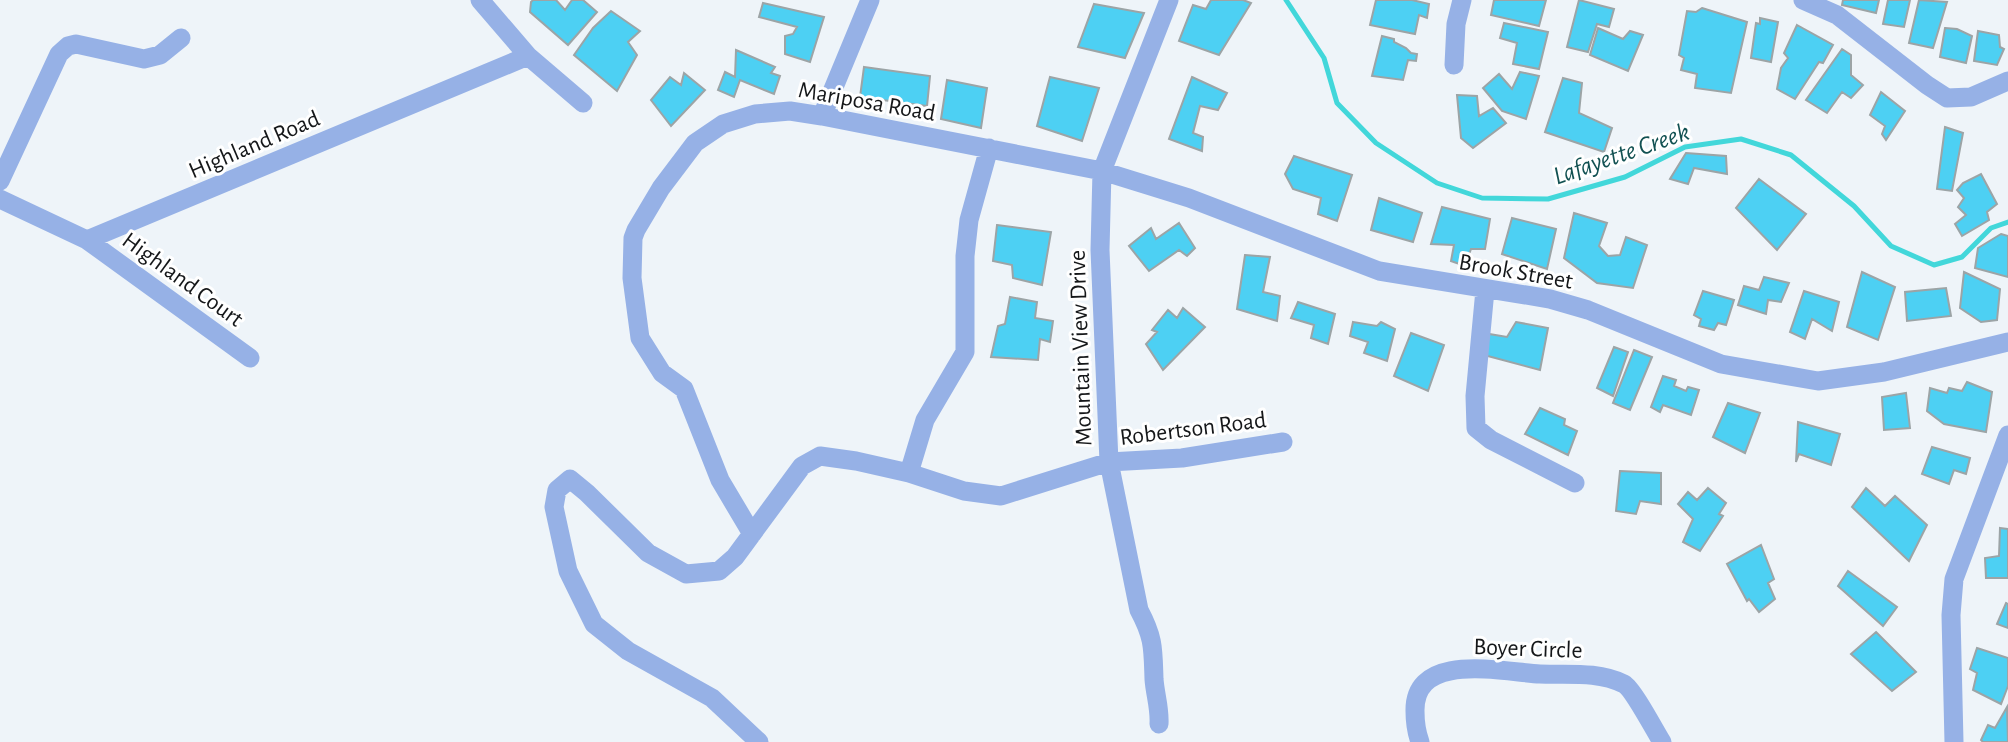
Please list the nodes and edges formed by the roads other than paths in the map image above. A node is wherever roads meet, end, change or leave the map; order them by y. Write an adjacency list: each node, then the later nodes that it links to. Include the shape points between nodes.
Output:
1 (480, 0): 7 (street)
2 (870, 0): 11 (street)
3 (1169, 0): 13 (street, Mountain View Drive)
4 (1462, 0): 8 (street)
5 (1803, 0): 9 (street, via 1837,16 1948,98 1971,97)
6 (181, 38): 14 (street, via 160,55 144,59 68,46 59,54)
7 (528, 56): 10 (street); 16 (street, Highland Road)
8 (1454, 65)
9 (2008, 81)
10 (583, 103)
11 (822, 116): 12 (street, Mariposa Road); 25 (street, Mariposa Road, via 790,111 755,114 723,124 695,143 661,188 633,238 632,278 640,338 662,373 684,389 720,480)
12 (989, 148): 13 (street, Mariposa Road); 23 (street, via 965,256 965,352 925,420)
13 (1102, 171): 17 (street, Brook Street, via 1189,198 1379,271); 22 (street, Mountain View Drive, via 1100,250)
14 (0, 181)
15 (0, 199): 16 (street)
16 (87, 240): 19 (street, Highland Court)
17 (1485, 290): 18 (street, Brook Street, via 1550,299 1588,310 1721,364 1818,381 1884,372); 24 (street, via 1476,428)
18 (2008, 342)
19 (250, 358)
20 (2008, 435): 30 (street, via 1954,579)
21 (1283, 442): 22 (street, Robertson Road, via 1182,458)
22 (1109, 462): 23 (street, Mountain View Drive, via 1001,496 964,491); 26 (street, via 1139,610 1154,648)
23 (909, 473): 25 (street, Mountain View Drive, via 820,456 803,466)
24 (1575, 483)
25 (752, 534): 27 (street, Mountain View Drive, via 719,571 686,574 649,553 570,479 557,489 554,507 568,571 594,624 628,651 712,698)
26 (1159, 724)
27 (759, 742)
28 (1420, 742): 29 (street, Boyer Circle, via 1415,704 1420,686 1435,673 1468,669 1601,675 1628,685)
29 (1662, 742)
30 (1954, 742)

